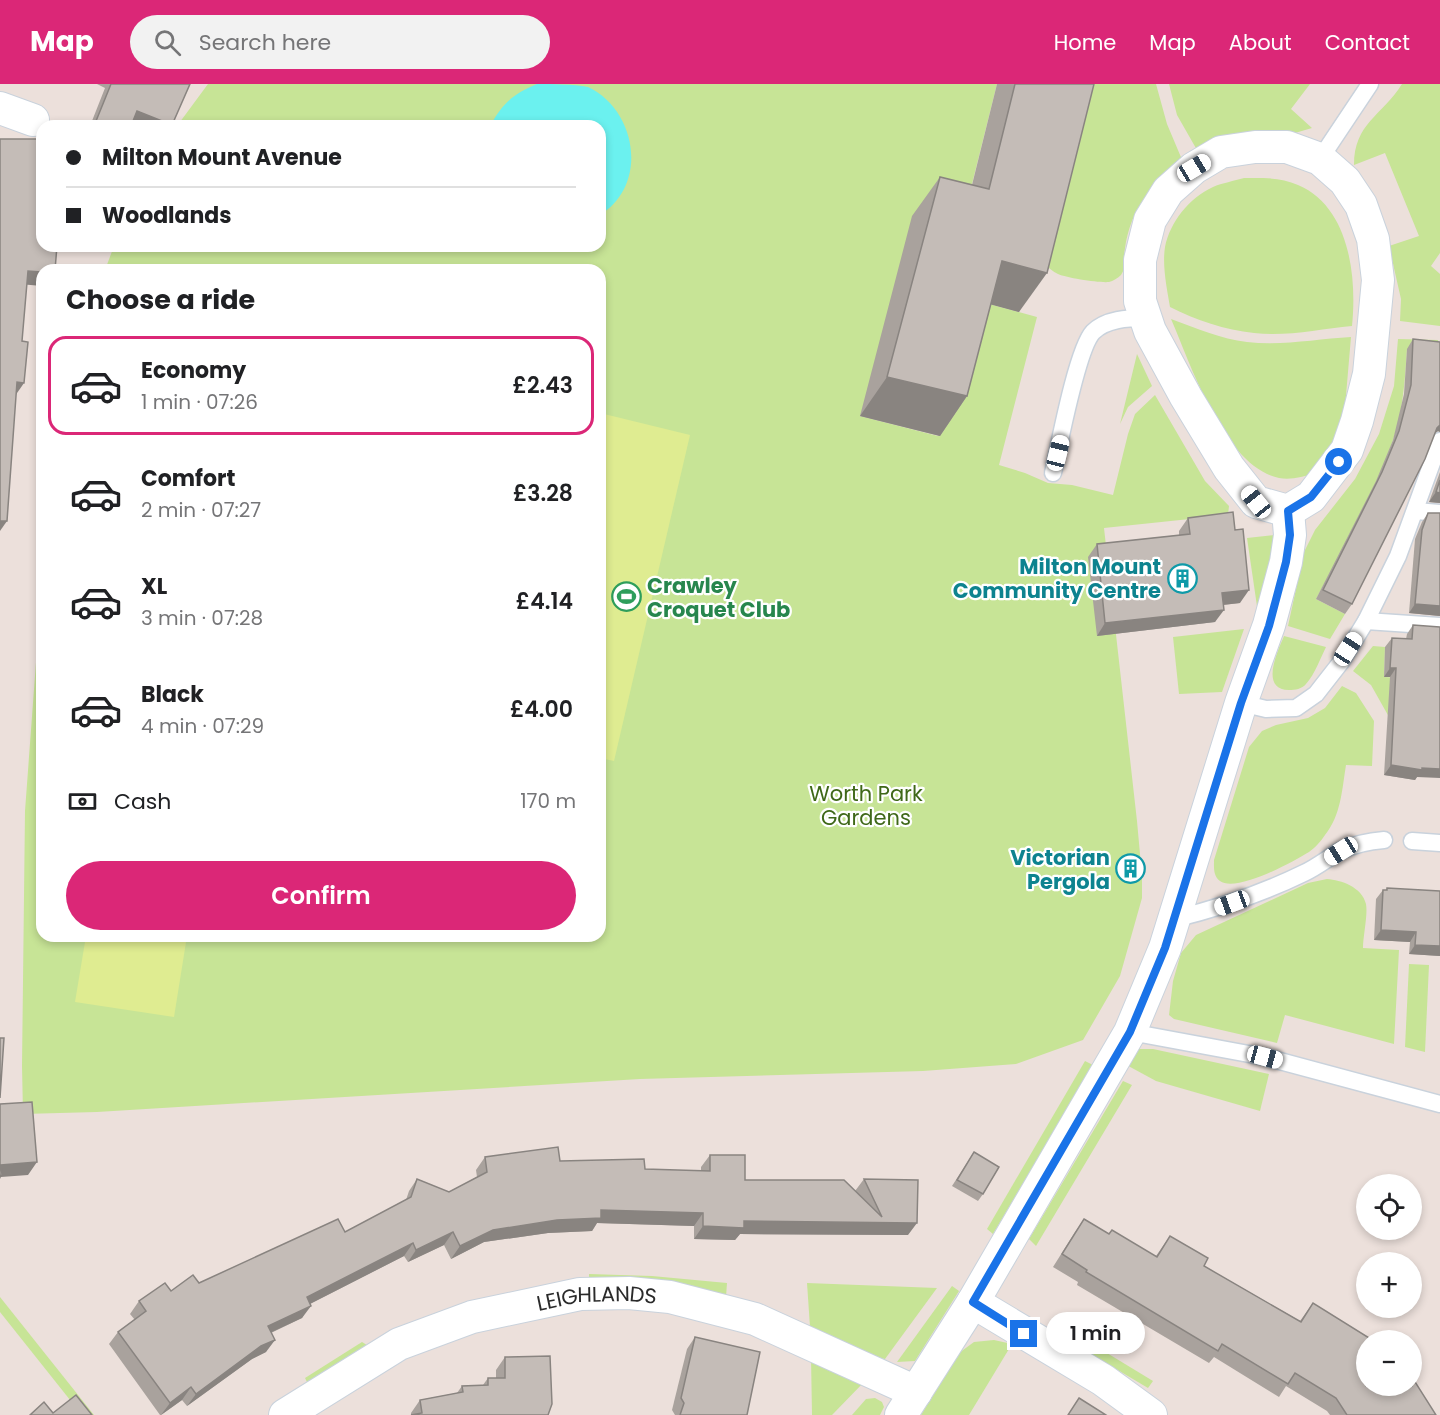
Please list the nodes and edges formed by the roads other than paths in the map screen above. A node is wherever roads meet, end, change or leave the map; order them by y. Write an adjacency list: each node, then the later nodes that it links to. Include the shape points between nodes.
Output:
1 (1370, 84): 4 (lane)
2 (0, 108): 3 (street)
3 (33, 120)
4 (1320, 159): 5 (street, via 1287,147 1221,152 1194,168 1168,191 1150,220 1140,260 1140,301); 8 (street, via 1345,181 1361,205 1373,239 1378,280 1374,331 1369,374 1347,450 1311,497)
5 (1145, 318): 7 (lane, via 1110,322 1094,332 1083,351); 8 (street, via 1229,468 1256,502)
6 (1440, 441): 9 (lane)
7 (1053, 473)
8 (1288, 511): 13 (street, via 1286,562 1269,626)
9 (1416, 511): 10 (lane); 11 (lane)
10 (1440, 513)
11 (1366, 621): 12 (lane); 13 (lane, via 1316,694 1296,708 1266,710)
12 (1440, 626)
13 (1241, 703): 17 (street)
14 (1384, 840): 17 (lane, via 1341,851 1264,891)
15 (1412, 841): 16 (lane)
16 (1440, 843)
17 (1174, 919): 18 (street)
18 (1130, 1032): 19 (lane, via 1265,1057); 20 (street)
19 (1440, 1104)
20 (973, 1302): 21 (street); 23 (street, via 1103,1380)
21 (909, 1403): 22 (street, LEIGHLANDS, via 755,1319 670,1297 629,1293 580,1294 472,1317 399,1344)
22 (285, 1415)
23 (1151, 1415)

